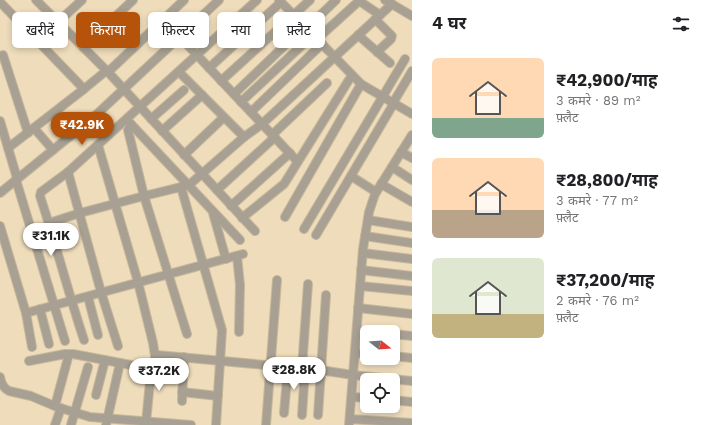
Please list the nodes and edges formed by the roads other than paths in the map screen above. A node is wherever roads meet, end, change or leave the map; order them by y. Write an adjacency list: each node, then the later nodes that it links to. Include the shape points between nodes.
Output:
1 (36, 0): 13 (street)
2 (82, 0): 20 (street)
3 (133, 0): 14 (street)
4 (184, 0): 43 (street)
5 (219, 0): 15 (street)
6 (257, 0): 38 (street)
7 (310, 0): 17 (street)
8 (336, 0): 18 (street)
9 (358, 0): 22 (street); 23 (street)
10 (0, 2): 19 (street)
11 (283, 2): 16 (street); 42 (street)
12 (388, 2): 21 (street); 22 (street)
13 (48, 12)
14 (120, 12)
15 (206, 12)
16 (291, 12)
17 (297, 12)
18 (323, 12)
19 (12, 14)
20 (68, 15)
21 (412, 16)
22 (377, 17): 26 (street); 36 (street, via 392,36)
23 (325, 31)
24 (68, 32): 27 (street)
25 (273, 34): 47 (street)
26 (358, 35): 36 (street); 39 (street)
27 (76, 40)
28 (325, 47): 39 (street)
29 (46, 48): 50 (street)
30 (84, 48): 43 (street)
31 (168, 48): 51 (street)
32 (190, 48): 38 (street)
33 (283, 48): 53 (street)
34 (306, 48): 56 (street)
35 (309, 48): 59 (street)
36 (377, 52): 41 (street)
37 (3, 55): 66 (street)
38 (197, 55): 42 (street); 45 (street)
39 (334, 57): 46 (street); 65 (street)
40 (405, 59): 55 (street)
41 (390, 64)
42 (209, 68): 47 (street)
43 (107, 71): 50 (street); 51 (street)
44 (412, 71): 57 (street)
45 (179, 72): 54 (street); 58 (street)
46 (352, 75): 49 (street); 78 (street)
47 (221, 80): 53 (street)
48 (327, 83): 68 (street)
49 (362, 84): 55 (street); 96 (street)
50 (84, 88): 66 (street)
51 (123, 90): 58 (street); 73 (street)
52 (184, 90): 62 (street)
53 (234, 94): 56 (street)
54 (202, 95): 61 (street); 67 (street)
55 (383, 97): 57 (street); 102 (street)
56 (242, 102): 59 (street)
57 (393, 103): 60 (street); 82 (street)
58 (140, 107): 62 (street); 64 (street)
59 (251, 112): 65 (street)
60 (412, 114)
61 (223, 118): 70 (street); 76 (street)
62 (151, 119): 67 (street)
63 (0, 121): 72 (street)
64 (129, 122): 71 (street); 86 (street); 90 (street, via 128,130)
65 (262, 124): 68 (street); 70 (street)
66 (31, 130): 72 (street); 73 (street)
67 (162, 131): 76 (street)
68 (274, 136): 75 (street); 87 (street)
69 (412, 136): 74 (street)
70 (244, 137): 81 (street)
71 (98, 145): 80 (street); 92 (street)
72 (8, 148): 83 (street)
73 (53, 150): 83 (street)
74 (401, 152): 77 (street); 79 (street)
75 (290, 153): 78 (street); 93 (street)
76 (184, 155): 81 (street)
77 (412, 158)
78 (297, 161): 97 (street, via 282,186)
79 (392, 167): 84 (street); 85 (street)
80 (68, 172): 95 (street); 99 (street, via 39,194)
81 (202, 174): 86 (street); 87 (street)
82 (351, 176): 88 (street); 104 (street)
83 (17, 179): 89 (street); 124 (street)
84 (412, 180)
85 (381, 184): 88 (street); 91 (street)
86 (185, 186): 90 (street); 94 (street); 111 (street)
87 (217, 190): 93 (street)
88 (376, 192): 98 (street)
89 (0, 193)
90 (144, 196): 92 (street); 113 (street)
91 (412, 202)
92 (115, 203): 95 (street); 116 (street)
93 (231, 206): 97 (street)
94 (213, 210): 106 (street); 109 (street)
95 (80, 213): 99 (street); 120 (street)
96 (285, 217)
97 (242, 218): 103 (street)
98 (368, 220): 101 (street); 105 (street)
99 (49, 223): 123 (street)
100 (0, 226): 127 (street)
101 (412, 227)
102 (304, 229)
103 (255, 231)
104 (316, 235)
105 (365, 236): 107 (street); 108 (street)
106 (240, 240)
107 (412, 243)
108 (363, 253): 110 (street); 112 (street)
109 (226, 259): 111 (street); 131 (street, via 240,255)
110 (412, 259)
111 (203, 265): 113 (street); 150 (street, via 222,330)
112 (361, 270): 114 (street); 118 (street)
113 (168, 274): 116 (street); 132 (street)
114 (412, 276)
115 (277, 280): 152 (street)
116 (138, 282): 120 (street); 144 (street)
117 (308, 284): 155 (street)
118 (360, 286): 119 (street); 125 (street)
119 (412, 291)
120 (101, 292): 122 (street); 139 (street)
121 (326, 295): 157 (street)
122 (88, 297): 123 (street); 133 (street)
123 (71, 302): 124 (street); 136 (street)
124 (55, 305): 126 (street); 137 (street)
125 (358, 308): 128 (street); 129 (street)
126 (40, 309): 127 (street); 138 (street)
127 (26, 313): 140 (street)
128 (412, 314)
129 (357, 330): 130 (street); 141 (street)
130 (360, 330)
131 (239, 332)
132 (187, 334)
133 (98, 335)
134 (400, 335): 135 (street)
135 (412, 336)
136 (84, 340)
137 (65, 341)
138 (50, 344)
139 (118, 346)
140 (32, 347)
141 (355, 353): 142 (street); 158 (street)
142 (360, 353)
143 (70, 354): 148 (street); 149 (street); 167 (street)
144 (156, 356): 146 (street); 156 (street)
145 (400, 357): 147 (street)
146 (184, 358): 150 (street); 162 (street, via 182,396)
147 (412, 358)
148 (105, 360): 151 (street); 161 (street)
149 (29, 361)
150 (220, 361): 152 (street); 162 (street)
151 (120, 363): 156 (street); 174 (street)
152 (271, 365): 154 (street); 182 (street)
153 (88, 367): 168 (street)
154 (288, 367): 155 (street); 169 (street)
155 (304, 368): 157 (street); 170 (street)
156 (152, 369): 173 (street)
157 (320, 370): 158 (street); 171 (street)
158 (353, 375): 160 (street); 163 (street)
159 (0, 377): 167 (street, via 6,390 31,396)
160 (412, 381)
161 (96, 394)
162 (218, 396): 181 (street)
163 (352, 397): 164 (street); 176 (street)
164 (360, 398)
165 (400, 401): 166 (street)
166 (412, 402)
167 (58, 407): 168 (street); 178 (street)
168 (75, 413): 172 (street); 179 (street)
169 (284, 413)
170 (302, 415)
171 (318, 415)
172 (89, 421): 174 (street)
173 (146, 421): 175 (street); 180 (street)
174 (107, 422): 175 (street)
175 (130, 422)
176 (350, 422): 177 (street)
177 (412, 423)
178 (55, 425)
179 (71, 425)
180 (191, 425)
181 (216, 425)
182 (266, 425)

